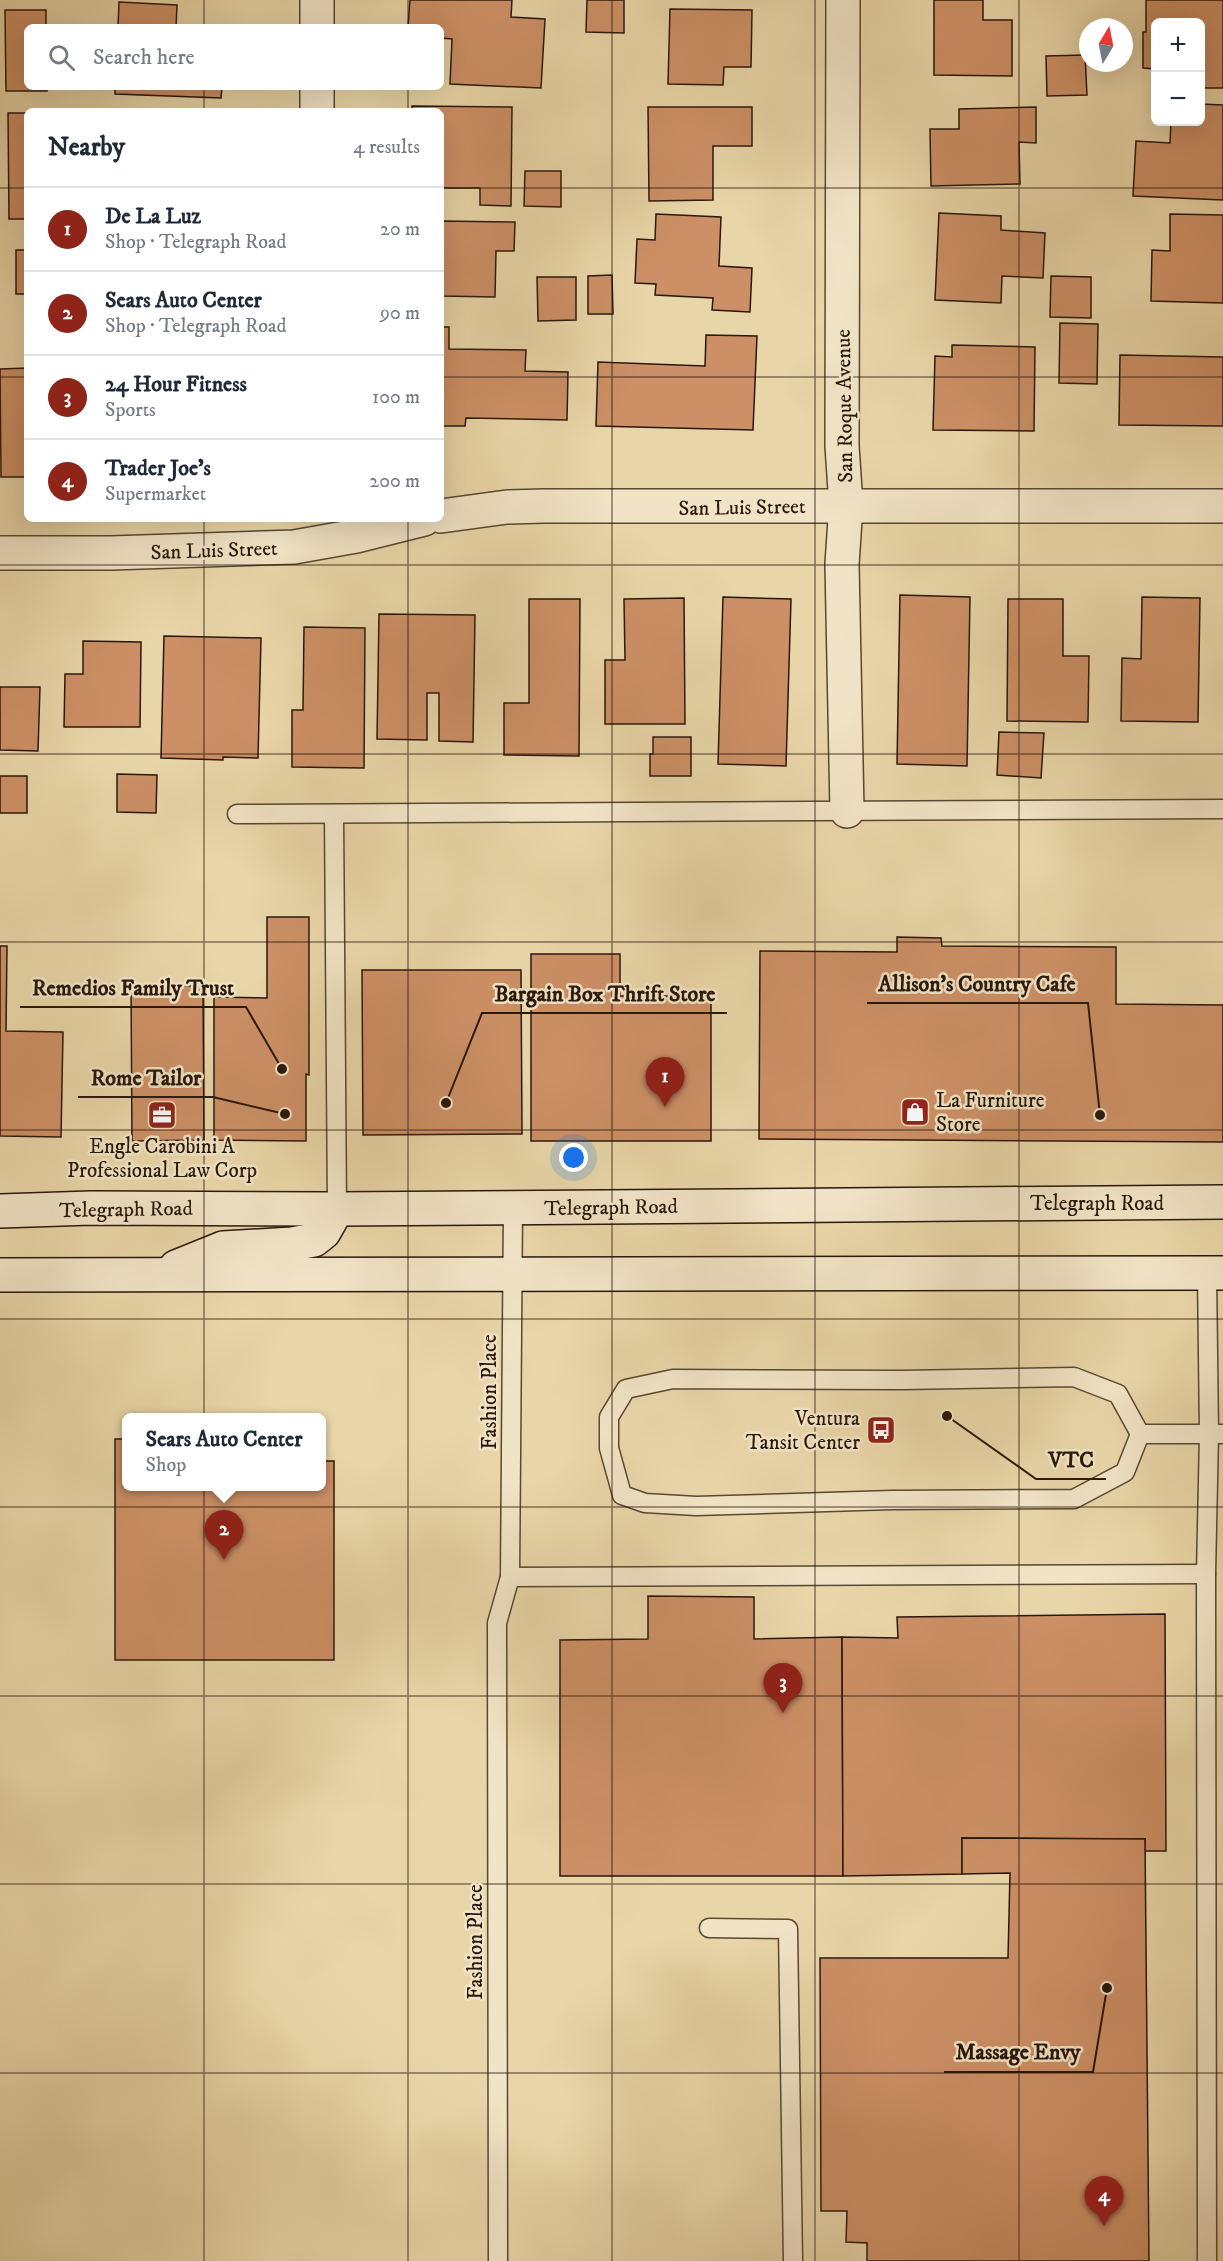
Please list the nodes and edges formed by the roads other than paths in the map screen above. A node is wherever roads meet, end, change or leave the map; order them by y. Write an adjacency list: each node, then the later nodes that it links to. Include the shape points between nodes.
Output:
1 (317, 0): 3 (main road)
2 (843, 0): 6 (main road, San Roque Avenue, via 842,446)
3 (317, 24)
4 (317, 90): 5 (main road)
5 (317, 108)
6 (846, 505): 7 (main road, San Luis Street); 8 (main road, San Luis Street, via 507,507); 13 (main road, San Roque Avenue, via 842,564)
7 (1223, 506)
8 (444, 516)
9 (398, 522): 10 (main road, San Luis Street)
10 (318, 531): 11 (main road, San Luis Street, via 270,549)
11 (0, 553)
12 (1223, 809): 13 (lane)
13 (847, 811): 15 (lane)
14 (237, 814): 15 (lane)
15 (334, 814): 18 (lane)
16 (1223, 1202): 17 (main road, Telegraph Road)
17 (513, 1208): 18 (main road, Telegraph Road); 22 (lane, Fashion Place)
18 (338, 1209): 20 (main road, Telegraph Road); 24 (main road, via 324,1232 314,1239 292,1245 223,1248)
19 (0, 1211): 20 (main road, Telegraph Road)
20 (42, 1211): 21 (main road)
21 (0, 1227)
22 (512, 1273): 23 (main road); 24 (main road); 29 (lane, Fashion Place)
23 (1215, 1273): 27 (lane)
24 (157, 1274): 25 (main road)
25 (0, 1275)
26 (1140, 1434): 26 (lane, via 1125,1472 1074,1499 696,1506 645,1503 622,1494 609,1448 609,1417 626,1389 673,1378 1074,1377 1118,1394); 27 (lane)
27 (1216, 1434): 28 (lane)
28 (1206, 1574): 29 (lane); 30 (lane)
29 (510, 1577): 32 (lane, Fashion Place, via 497,1623)
30 (1214, 1675): 34 (lane)
31 (709, 1928): 33 (lane, via 788,1929)
32 (498, 2261)
33 (793, 2261)
34 (1208, 2261)

